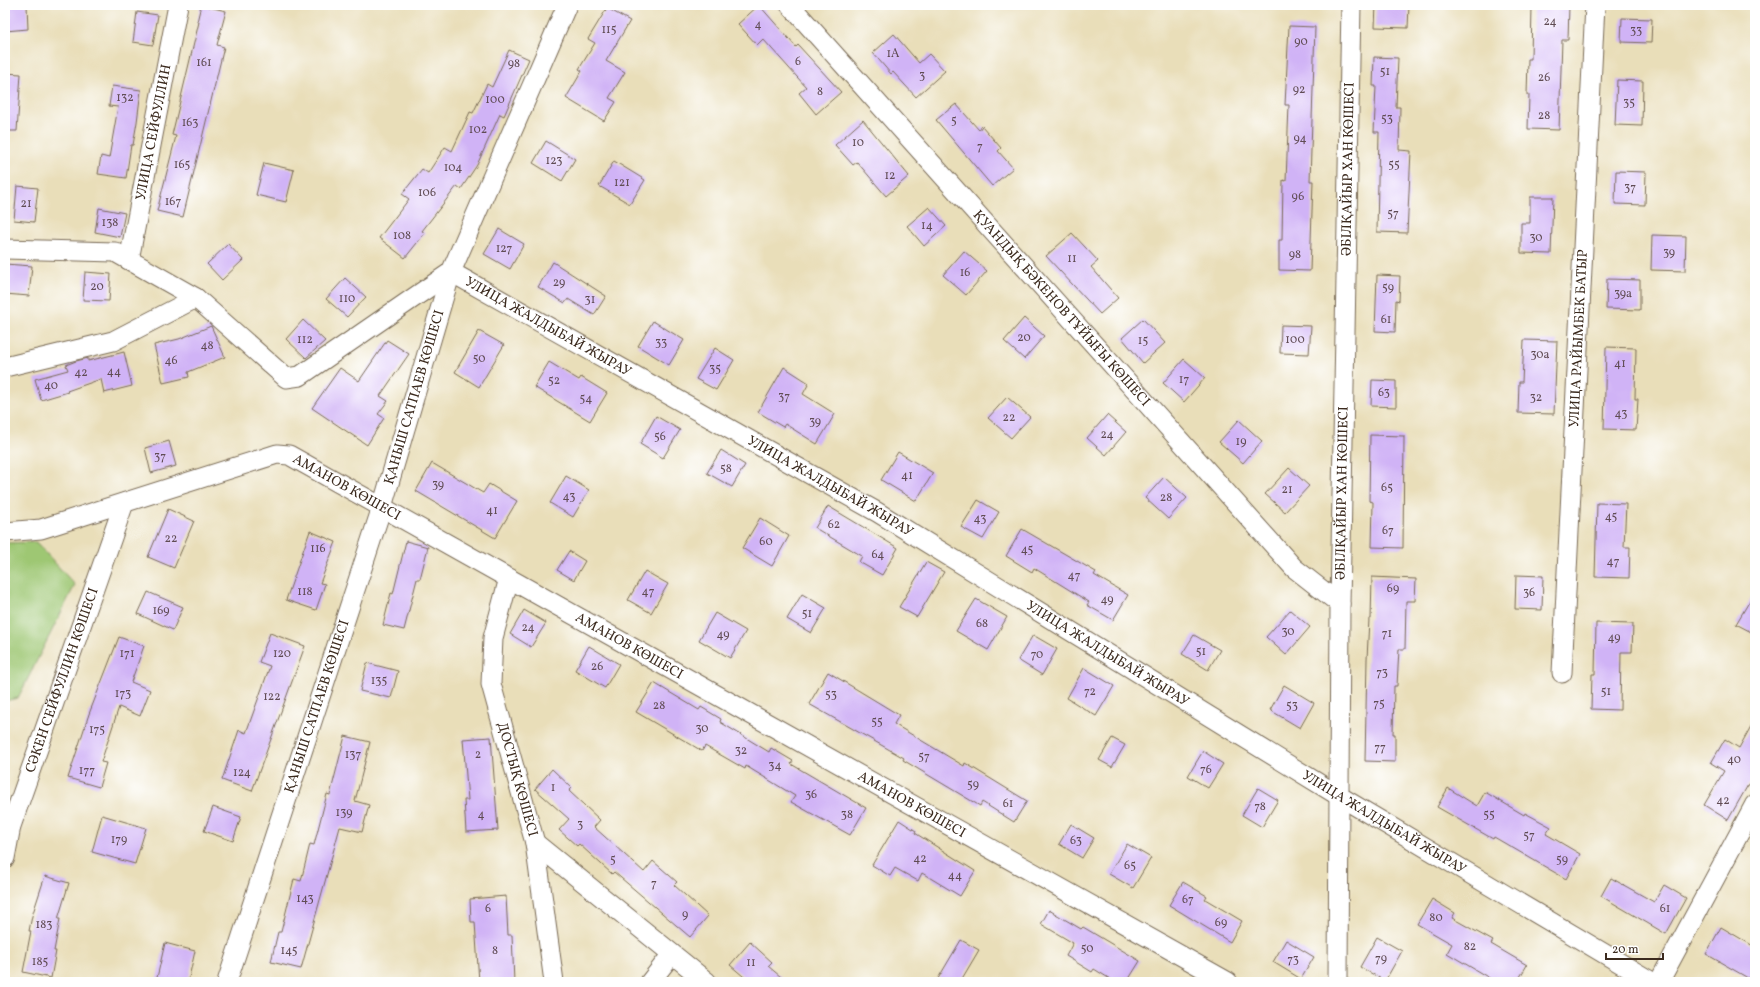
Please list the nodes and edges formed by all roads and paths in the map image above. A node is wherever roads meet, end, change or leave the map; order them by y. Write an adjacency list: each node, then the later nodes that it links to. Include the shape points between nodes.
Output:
1 (178, 5): 7 (street, УЛИЦА СЕЙФУЛЛИН)
2 (567, 5): 8 (street, ҚАНЫШ САТПАЕВ КӨШЕСІ)
3 (790, 5): 15 (street, ҚУАНДЫҚ БӘКЕНОВ ТҰЙЫҒЫ КӨШЕСІ, via 1294,568)
4 (1351, 5): 15 (street, ӘБІЛҚАЙЫР ХАН КӨШЕСІ)
5 (1595, 5): 16 (street, УЛИЦА РАЙЫМБЕК БАТЫР)
6 (5, 250): 7 (street, УЛИЦА ЖАЛДЫБАЙ ЖЫРАУ, via 116,252)
7 (129, 260): 9 (street, УЛИЦА ЖАЛДЫБАЙ ЖЫРАУ)
8 (451, 272): 9 (street, УЛИЦА ЖАЛДЫБАЙ ЖЫРАУ, via 300,376 286,378); 12 (street, ҚАНЫШ САТПАЕВ КӨШЕСІ); 17 (street, УЛИЦА ЖАЛДЫБАЙ ЖЫРАУ, via 877,512)
9 (196, 298): 10 (street, via 113,341)
10 (5, 367)
11 (124, 503): 12 (street, АМАНОВ КӨШЕСІ, via 278,454 289,455); 13 (street, АМАНОВ КӨШЕСІ, via 41,529); 20 (street, СӘКЕН СЕЙФУЛЛИН КӨШЕСІ, via 11,826)
12 (382, 507): 14 (street, АМАНОВ КӨШЕСІ); 22 (street, ҚАНЫШ САТПАЕВ КӨШЕСІ)
13 (5, 532)
14 (509, 578): 19 (street, ДОСТЫҚ КӨШЕСІ, via 493,638 491,684); 26 (street, АМАНОВ КӨШЕСІ)
15 (1340, 604): 17 (street, ӘБІЛҚАЙЫР ХАН КӨШЕСІ)
16 (1562, 673)
17 (1339, 796): 27 (street, ӘБІЛҚАЙЫР ХАН КӨШЕСІ); 28 (street, УЛИЦА ЖАЛДЫБАЙ ЖЫРАУ)
18 (1755, 804): 29 (street)
19 (535, 843): 21 (street); 23 (street, ДОСТЫҚ КӨШЕСІ)
20 (5, 858)
21 (672, 954): 24 (street); 25 (street)
22 (227, 982)
23 (554, 982)
24 (650, 982)
25 (707, 982)
26 (1228, 982)
27 (1338, 982)
28 (1652, 982)
29 (1659, 982)

